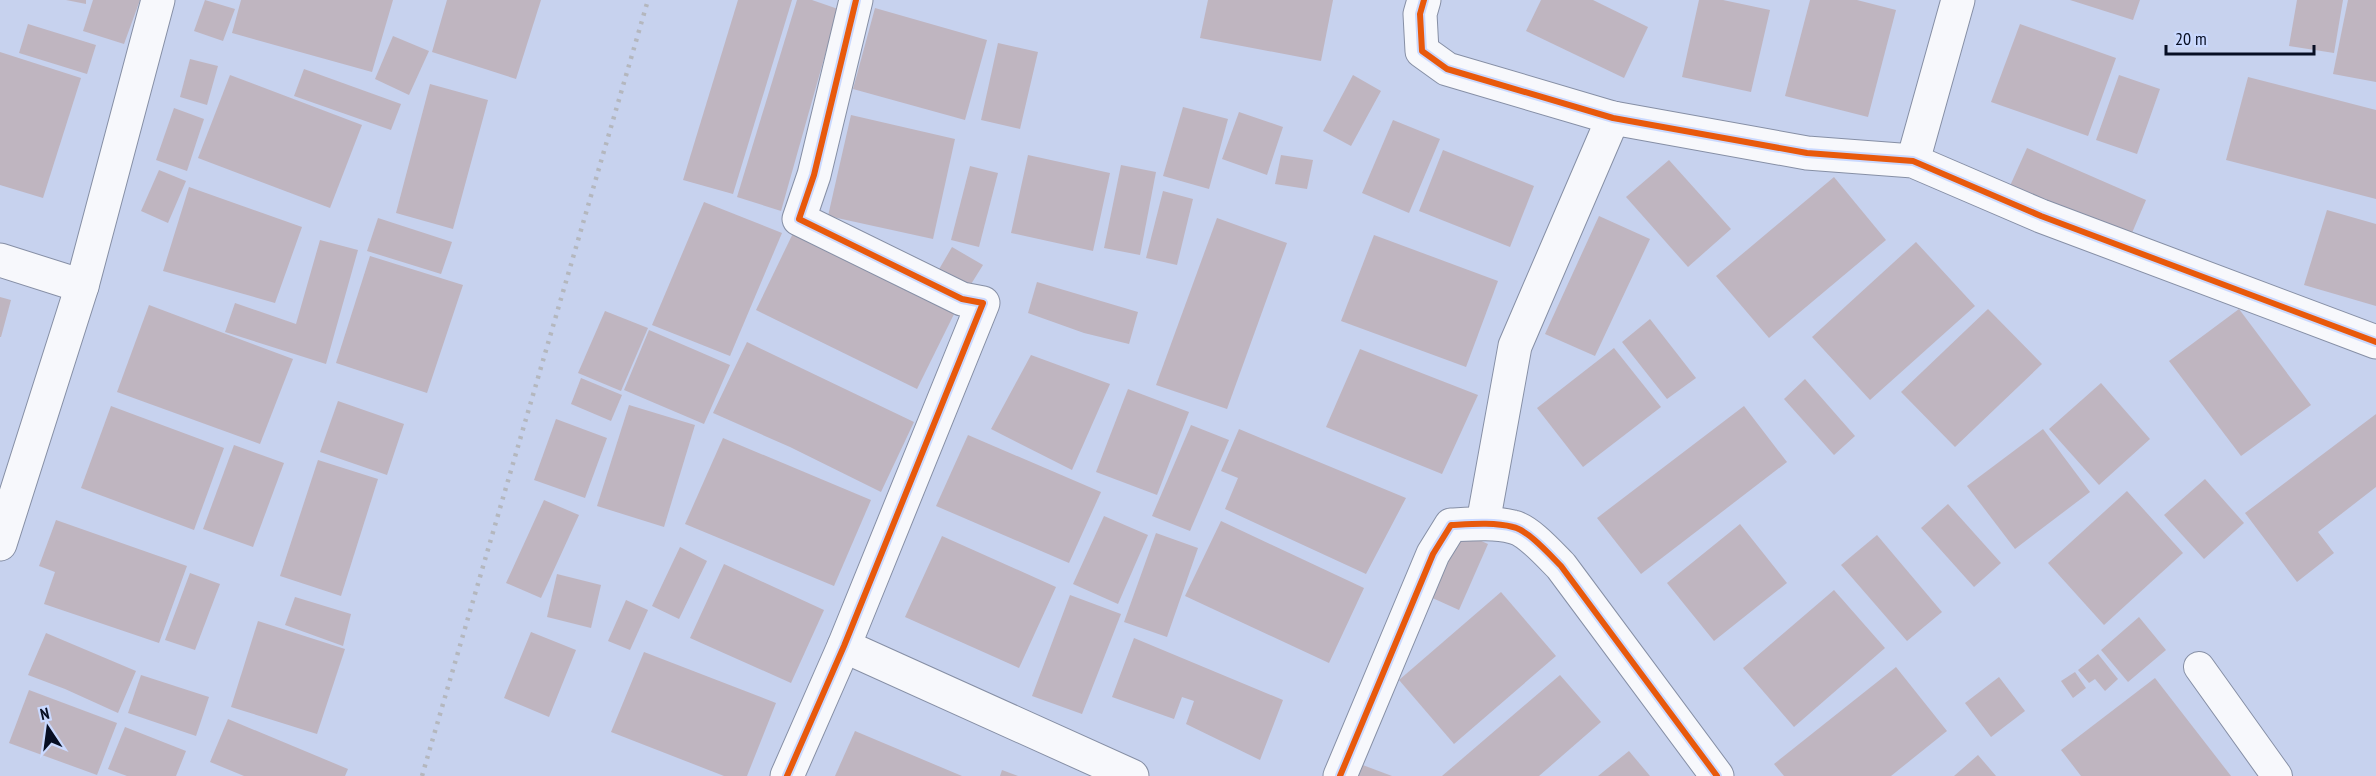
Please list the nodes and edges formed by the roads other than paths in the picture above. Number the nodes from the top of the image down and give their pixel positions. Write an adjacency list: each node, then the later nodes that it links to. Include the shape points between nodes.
1 (158, 0): 8 (street)
2 (856, 0): 12 (street, via 814,176 799,219 962,299 983,303)
3 (1424, 0): 5 (street, via 1420,14 1422,51 1447,69)
4 (1958, 0): 6 (street)
5 (1613, 118): 6 (street, via 1808,153); 10 (street, via 1515,346)
6 (1913, 161): 9 (street, via 2041,216)
7 (0, 260): 8 (street)
8 (82, 286): 11 (street)
9 (2376, 342)
10 (1483, 524): 16 (street, via 1451,525 1433,554); 17 (street, via 1516,527 1553,558)
11 (0, 544)
12 (844, 646): 14 (street); 15 (street)
13 (2199, 667): 18 (lane)
14 (787, 776)
15 (1132, 776)
16 (1340, 776)
17 (1717, 776)
18 (2277, 776)

